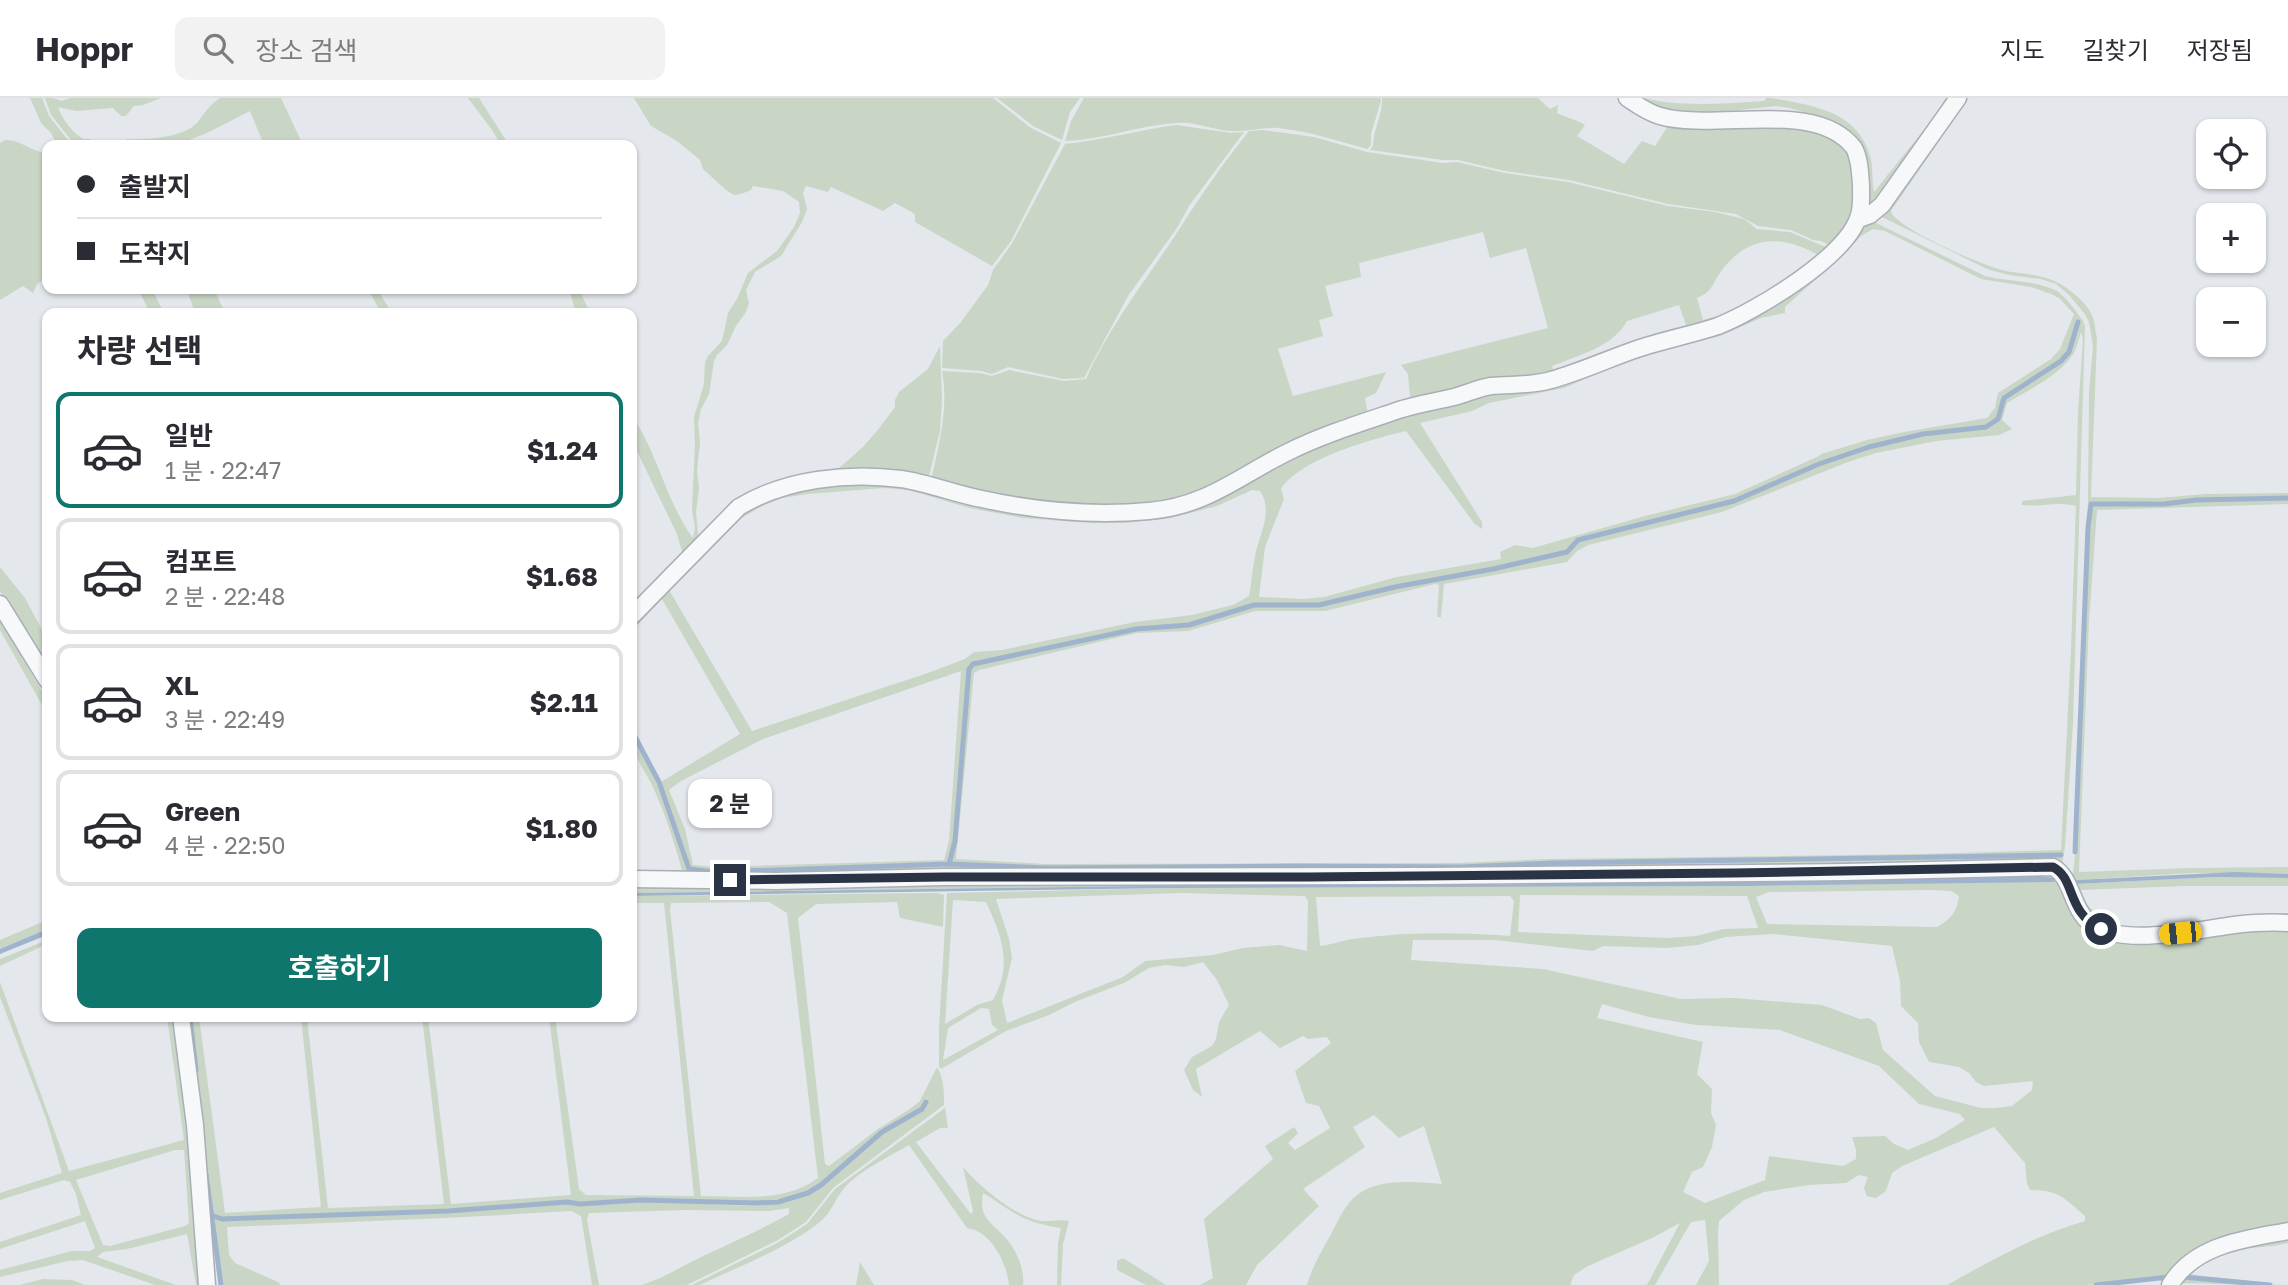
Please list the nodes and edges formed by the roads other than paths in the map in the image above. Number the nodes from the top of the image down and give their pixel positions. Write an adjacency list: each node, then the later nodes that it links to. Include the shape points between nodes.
1 (1627, 98): 3 (street, via 1660,116 1678,119 1775,111 1819,120 1845,137 1855,150 1861,183)
2 (1958, 98): 3 (street, via 1882,205)
3 (1858, 219): 5 (street, via 1835,250 1785,290 1717,326 1644,346 1555,380 1486,387 1405,408 1303,445 1212,495 1174,507 1062,511 983,500 881,477 811,481 775,490 739,507)
4 (0, 604): 6 (street)
5 (637, 611)
6 (42, 672)
7 (637, 879): 8 (street, via 1432,876 2053,867 2061,872 2081,915 2101,929 2147,937)
8 (2288, 923)
9 (182, 1022): 11 (street)
10 (2288, 1231): 12 (street, via 2214,1249 2181,1270)
11 (207, 1285)
12 (2170, 1285)

